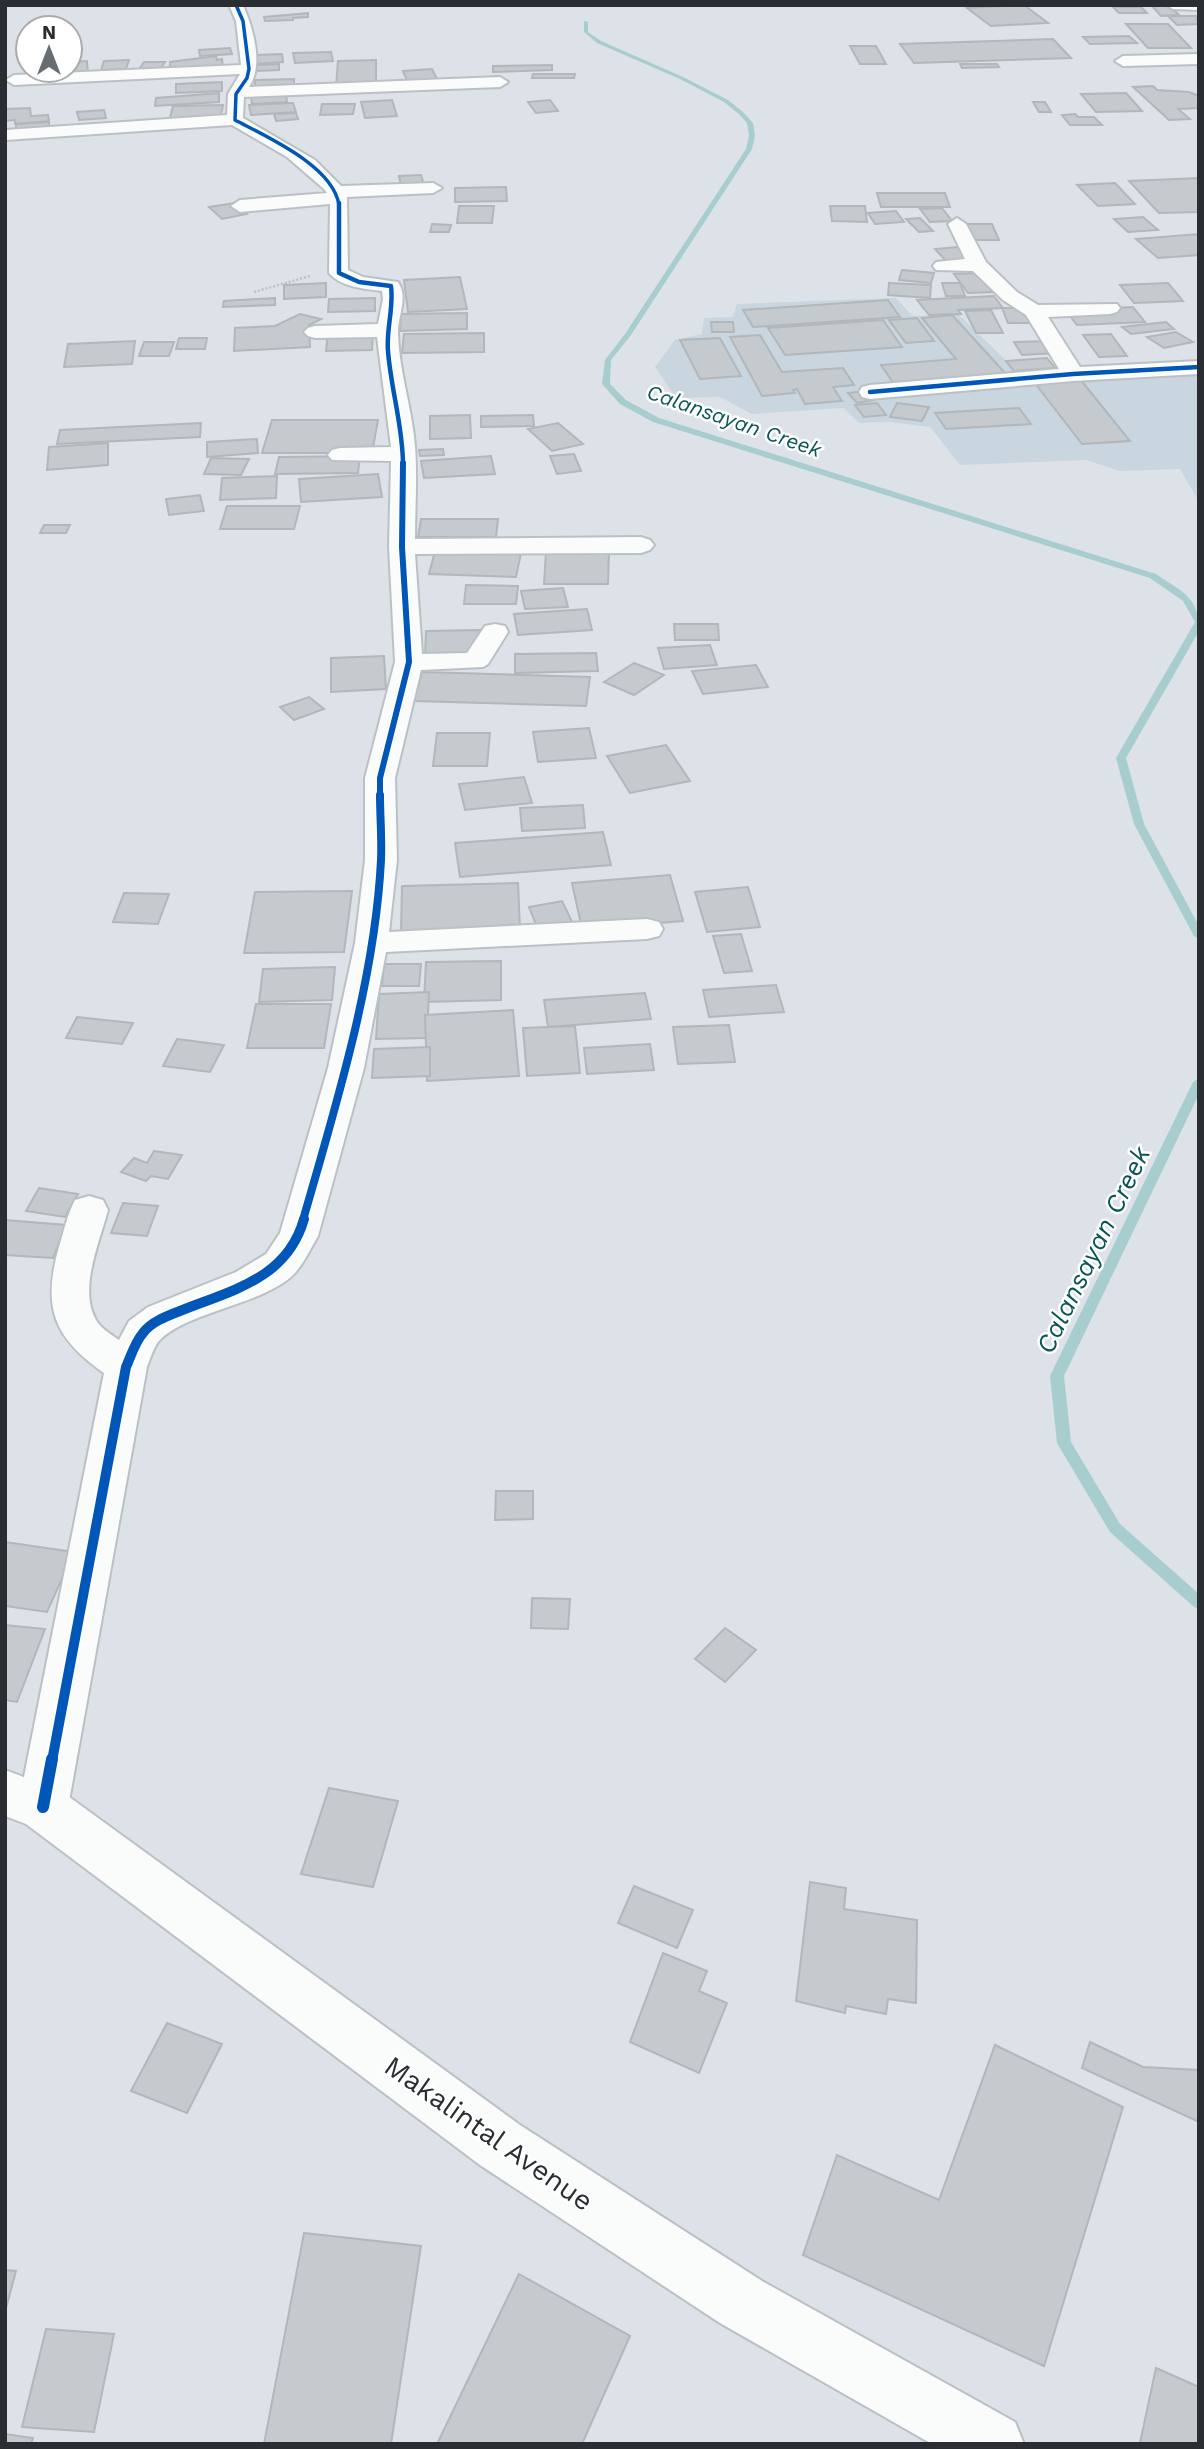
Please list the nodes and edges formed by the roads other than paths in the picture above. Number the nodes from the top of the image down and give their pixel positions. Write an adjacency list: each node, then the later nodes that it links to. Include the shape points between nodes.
1 (236, 5): 12 (street, via 243,21)
2 (1173, 5): 3 (street)
3 (1192, 6): 4 (street); 5 (street)
4 (1199, 6)
5 (1199, 11)
6 (1199, 59): 8 (street)
7 (1123, 61): 8 (street)
8 (1146, 61): 9 (street)
9 (1160, 74)
10 (500, 82): 12 (street)
11 (84, 84): 12 (street)
12 (241, 93): 13 (street); 15 (street, via 278,142 331,184)
13 (5, 135)
14 (433, 188): 15 (street)
15 (336, 195): 16 (street); 24 (street, via 338,269 345,278 391,286)
16 (240, 206)
17 (957, 224): 18 (street)
18 (978, 265): 19 (street); 21 (street)
19 (943, 266)
20 (1073, 293): 21 (street)
21 (1010, 296): 23 (street)
22 (1110, 308): 23 (street)
23 (1034, 311): 27 (street)
24 (387, 330): 25 (street); 29 (street)
25 (315, 332)
26 (1199, 367): 27 (street)
27 (1073, 374): 28 (street)
28 (870, 392)
29 (402, 454): 30 (street); 32 (street)
30 (340, 455)
31 (641, 545): 32 (street)
32 (402, 547): 34 (street)
33 (495, 632): 34 (street, via 478,658)
34 (409, 662): 36 (street, via 380,778 381,860)
35 (647, 929): 36 (street)
36 (371, 943): 38 (street, via 346,1068 299,1236 280,1264 250,1283 162,1318 143,1332)
37 (89, 1210): 38 (street, via 71,1289 72,1312 80,1329)
38 (126, 1367): 39 (street)
39 (24, 1800): 40 (street, Makalintal Avenue, via 500,2145 741,2302)
40 (993, 2444)

